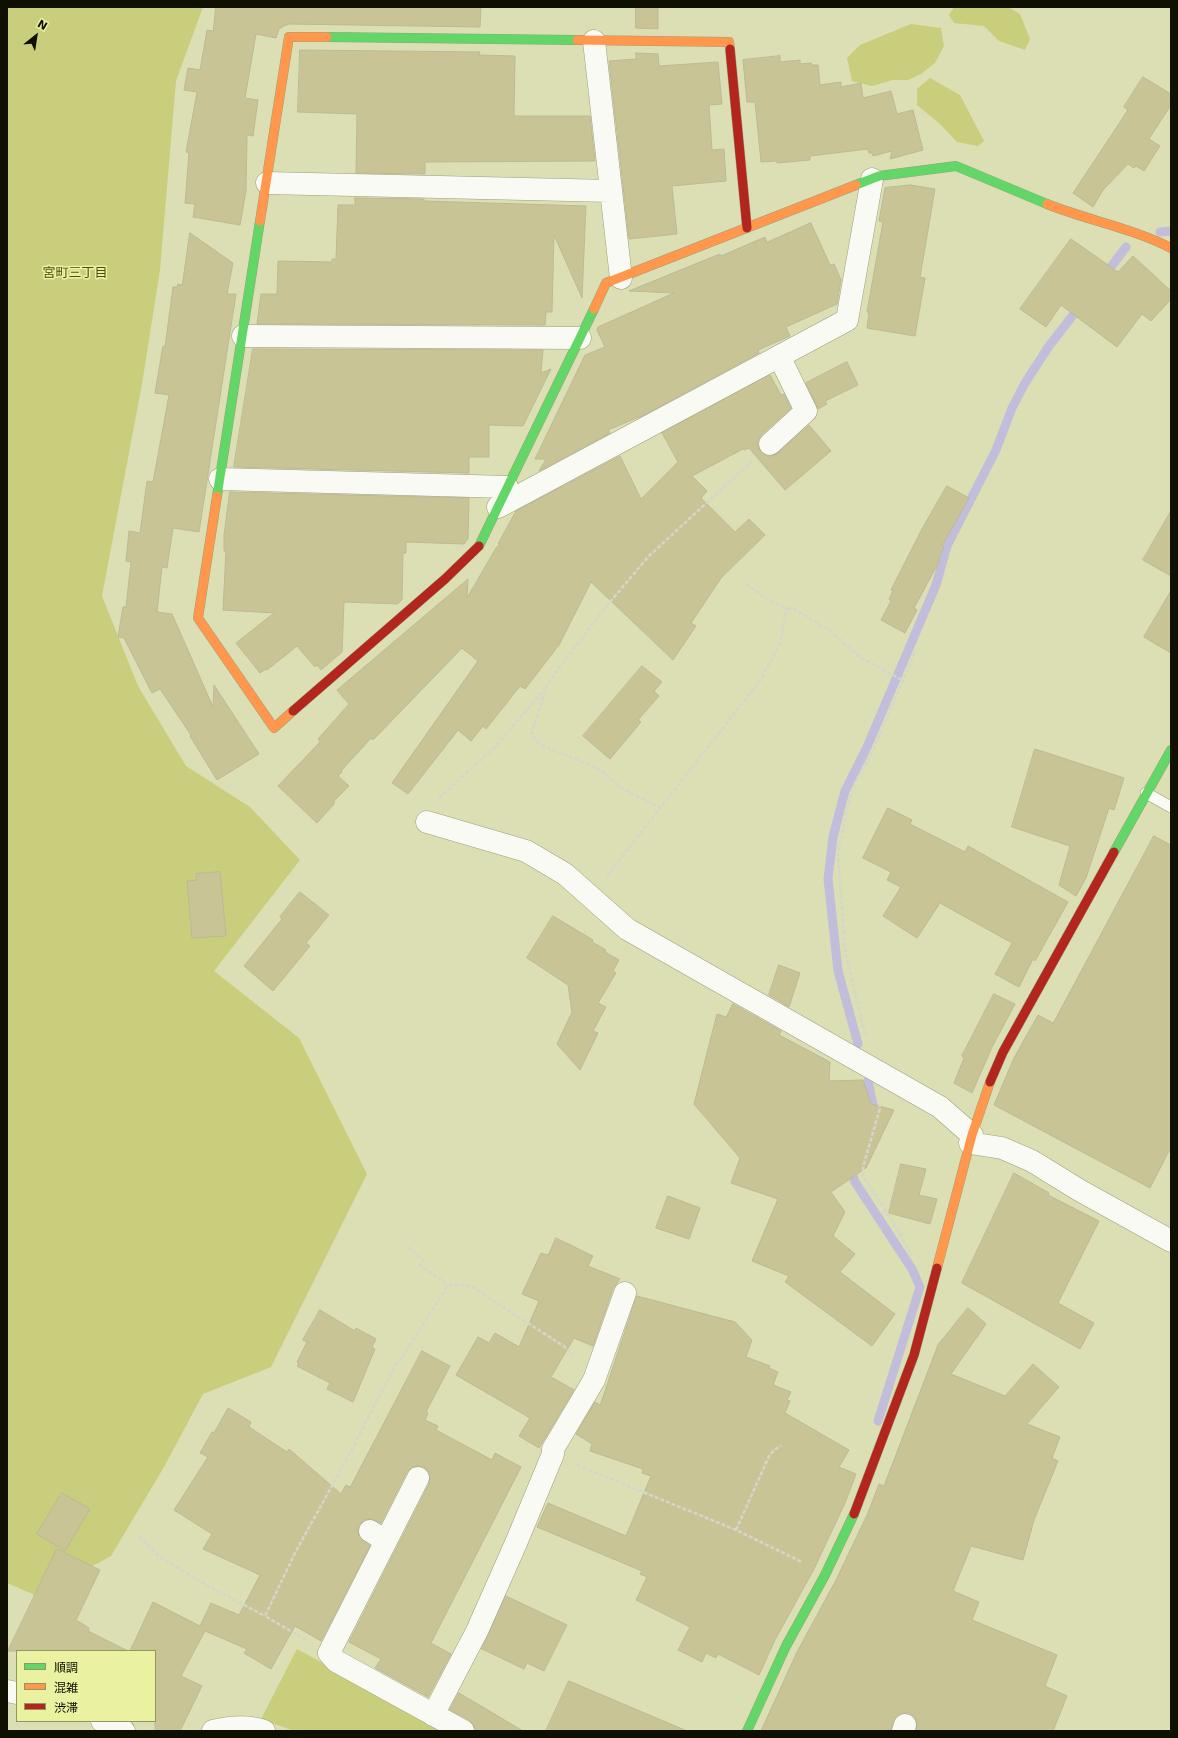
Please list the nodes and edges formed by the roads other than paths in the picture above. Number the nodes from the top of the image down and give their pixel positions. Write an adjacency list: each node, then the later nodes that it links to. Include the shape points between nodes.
1 (594, 41): 3 (street, via 289,37); 4 (street); 5 (street, via 729,42)
2 (872, 179): 5 (street); 6 (street, via 956,166 1072,214 1154,240); 10 (street, via 847,320)
3 (267, 183): 4 (street); 8 (street)
4 (611, 191): 7 (street)
5 (747, 228): 7 (street)
6 (1171, 248)
7 (621, 278): 9 (street, via 606,284)
8 (242, 336): 9 (street); 12 (street)
9 (580, 338): 13 (street)
10 (779, 356): 11 (street, via 806,411); 13 (street)
11 (770, 444)
12 (220, 479): 13 (street); 13 (street, via 198,618 274,728 445,579 479,546)
13 (503, 497)
14 (1171, 750): 15 (street)
15 (1146, 793): 16 (lane); 18 (street, via 1003,1052 985,1094)
16 (1171, 807)
17 (427, 822): 18 (street, via 526,851 565,874 628,929 940,1107)
18 (971, 1139): 19 (street, via 1002,1148 1032,1161); 28 (street, via 914,1355 857,1508 827,1571 786,1646)
19 (1171, 1241)
20 (625, 1293): 22 (street, via 594,1380 553,1449 516,1543 477,1630)
21 (418, 1478): 22 (street, via 378,1536 329,1653 336,1661)
22 (433, 1715): 27 (street)
23 (104, 1722): 24 (street)
24 (124, 1731)
25 (213, 1731): 26 (street, via 227,1728 256,1728)
26 (264, 1731)
27 (464, 1731)
28 (747, 1731)

